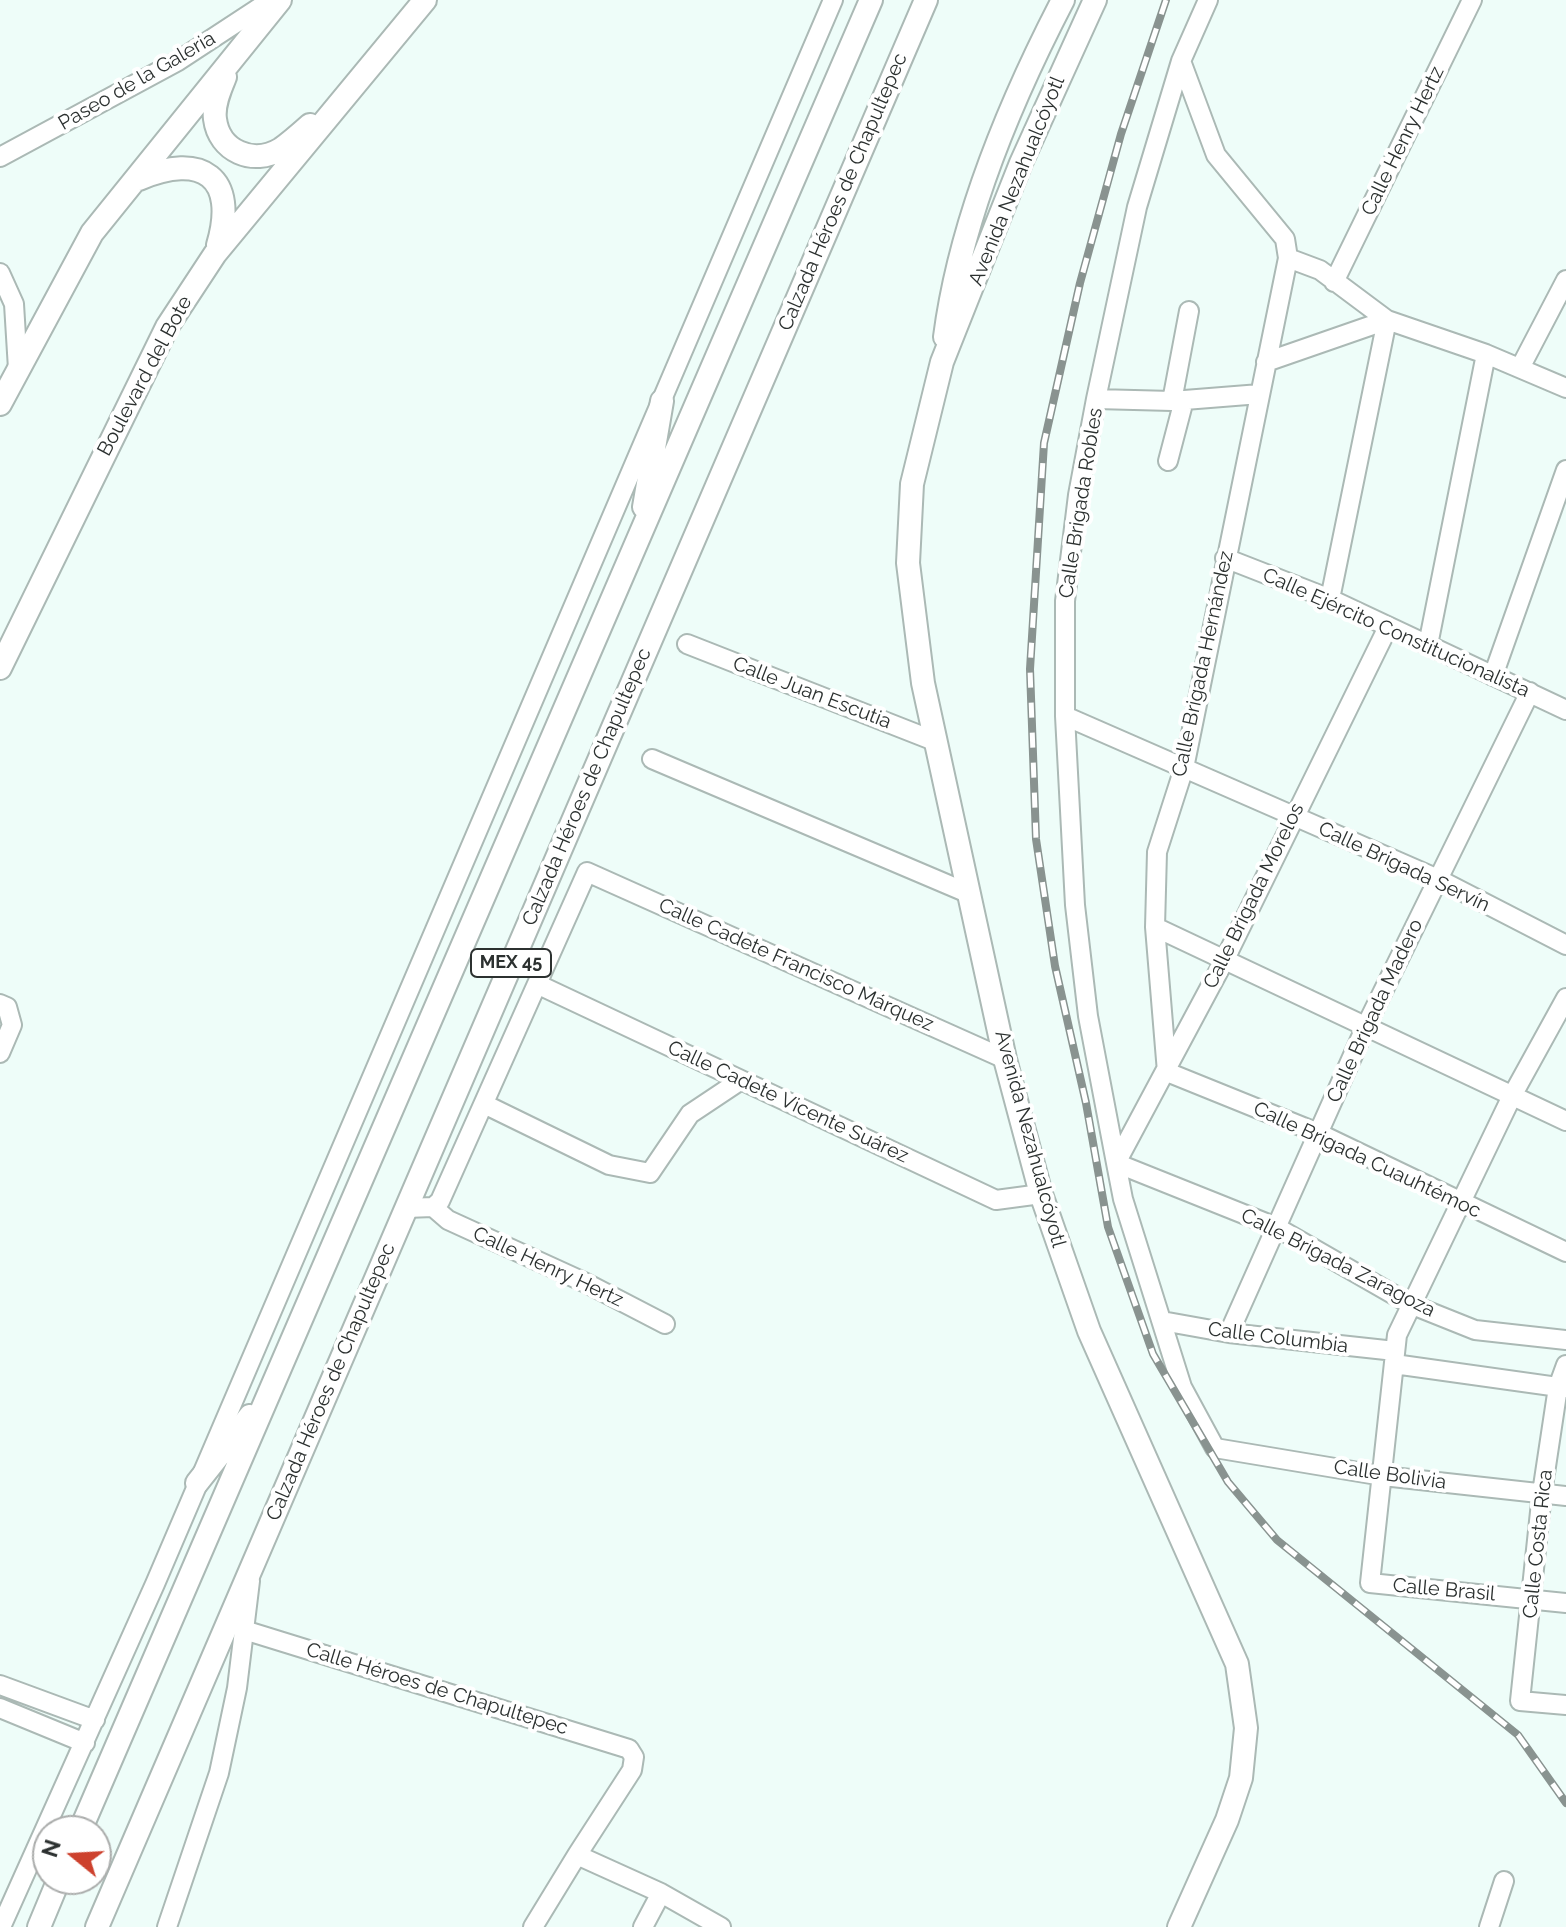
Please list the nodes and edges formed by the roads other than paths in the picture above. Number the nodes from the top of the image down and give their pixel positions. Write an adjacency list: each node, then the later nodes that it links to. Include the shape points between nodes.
1 (271, 0): 14 (street, Paseo de la Galeria, via 178,61)
2 (280, 0): 12 (main road)
3 (425, 0): 13 (main road, Boulevard del Bote)
4 (833, 0): 32 (street)
5 (871, 0): 36 (main road, MEX 45)
6 (926, 0): 72 (main road, Calzada Héroes de Chapultepec / MEX 45)
7 (1063, 0): 24 (main road, Avenida Nezahualcóyotl, via 1017,95 981,196 950,297)
8 (1095, 0): 24 (main road, Avenida Nezahualcóyotl, via 1021,163)
9 (1208, 0): 11 (street, Calle Brigada Robles)
10 (1472, 0): 19 (street, Calle Henry Hertz)
11 (1181, 61): 17 (street, via 1216,155 1285,239); 30 (street, Calle Brigada Robles, via 1137,207)
12 (229, 64): 13 (main road, via 214,117 221,140 242,155 279,150); 15 (main road)
13 (349, 94): 16 (main road, Boulevard del Bote)
14 (0, 157)
15 (136, 180): 16 (main road, via 167,167 186,167 210,177 223,196 226,213); 27 (main road, via 92,233)
16 (215, 254): 42 (main road, Boulevard del Bote, via 167,327 128,401)
17 (1288, 258): 19 (street, via 1320,270); 25 (street, Calle Brigada Hernández)
18 (0, 273): 27 (street, via 14,304)
19 (1334, 282): 22 (street)
20 (1564, 287): 26 (street)
21 (1189, 311): 31 (street)
22 (1387, 320): 23 (street); 25 (street); 38 (street)
23 (1486, 354): 26 (street); 41 (street)
24 (942, 362): 47 (main road, Avenida Nezahualcóyotl, via 918,453 908,519 914,632)
25 (1266, 362): 29 (street, Calle Brigada Hernández)
26 (1520, 368): 28 (street)
27 (18, 369): 33 (main road)
28 (1566, 388)
29 (1260, 394): 31 (street); 37 (street, Calle Brigada Hernández)
30 (1096, 399): 31 (street); 46 (street, Calle Brigada Robles, via 1065,601)
31 (1178, 400): 34 (street)
32 (662, 401): 36 (main road); 86 (street)
33 (0, 404)
34 (1168, 461)
35 (1566, 470): 43 (street)
36 (638, 542): 83 (main road, MEX 45)
37 (1225, 558): 38 (street, Calle Ejército Constitucionalista); 49 (street, Calle Brigada Hernández)
38 (1330, 599): 39 (street, Calle Ejército Constitucionalista)
39 (1388, 627): 41 (street, Calle Ejército Constitucionalista); 50 (street, Calle Brigada Morelos)
40 (687, 644): 47 (street, Calle Juan Escutia)
41 (1428, 645): 43 (street, Calle Ejército Constitucionalista)
42 (0, 668)
43 (1493, 676): 44 (street, Calle Ejército Constitucionalista)
44 (1530, 692): 45 (street, Calle Ejército Constitucionalista); 51 (street, Calle Brigada Madero)
45 (1566, 710)
46 (1065, 716): 49 (street, Calle Brigada Servín); 68 (street, Calle Brigada Robles, via 1075,905 1088,1016)
47 (937, 742): 52 (main road, Avenida Nezahualcóyotl)
48 (652, 759): 52 (street)
49 (1184, 768): 50 (street, Calle Brigada Servín); 53 (street, Calle Brigada Hernández, via 1157,852)
50 (1293, 817): 51 (street, Calle Brigada Servín); 55 (street, Calle Brigada Morelos)
51 (1438, 879): 54 (street, Calle Brigada Servín); 59 (street, Calle Brigada Madero)
52 (970, 894): 61 (main road, Avenida Nezahualcóyotl)
53 (1155, 927): 55 (street); 62 (street, Calle Brigada Hernández)
54 (1566, 945)
55 (1224, 961): 59 (street); 62 (street, Calle Brigada Morelos)
56 (539, 985): 61 (street, Calle Cadete Francisco Márquez, via 587,872); 63 (street, Calle Cadete Vicente Suárez); 65 (street)
57 (1566, 998): 64 (street)
58 (0, 1004): 60 (street, via 7,1007 12,1025)
59 (1366, 1026): 64 (street); 67 (street, Calle Brigada Madero)
60 (0, 1053)
61 (1005, 1059): 69 (main road, Avenida Nezahualcóyotl)
62 (1167, 1072): 67 (street, Calle Brigada Cuauhtémoc); 68 (street, Calle Brigada Morelos)
63 (741, 1080): 65 (street, via 690,1114 650,1173 609,1165); 69 (street, Calle Cadete Vicente Suárez, via 996,1200)
64 (1512, 1096): 66 (street); 70 (street)
65 (484, 1104): 71 (street)
66 (1566, 1121)
67 (1318, 1133): 70 (street, Calle Brigada Cuauhtémoc); 73 (street, Calle Brigada Madero)
68 (1116, 1163): 73 (street, Calle Brigada Zaragoza); 76 (street, Calle Brigada Robles)
69 (1041, 1194): 110 (main road, Avenida Nezahualcóyotl, via 1089,1331 1237,1664 1244,1698 1245,1758 1236,1796)
70 (1460, 1202): 74 (street, Calle Brigada Cuauhtémoc); 75 (street)
71 (433, 1207): 72 (street); 77 (street, Calle Henry Hertz, via 448,1220)
72 (406, 1208): 89 (main road, Calzada Héroes de Chapultepec / MEX 45)
73 (1276, 1227): 75 (street, Calle Brigada Zaragoza); 78 (street, Calle Brigada Madero)
74 (1566, 1252)
75 (1410, 1304): 79 (street, Calle Brigada Zaragoza, via 1475,1330); 80 (street)
76 (1162, 1321): 78 (street, Calle Columbia); 84 (street, Calle Brigada Robles, via 1182,1387)
77 (665, 1324)
78 (1229, 1333): 80 (street, Calle Columbia)
79 (1566, 1340)
80 (1394, 1358): 82 (street, Calle Columbia); 85 (street)
81 (1566, 1365): 82 (street, Calle Costa Rica)
82 (1562, 1387): 87 (street, Calle Costa Rica)
83 (269, 1393): 86 (main road); 98 (main road, MEX 45)
84 (1215, 1448): 85 (street, Calle Bolivia)
85 (1383, 1476): 87 (street, Calle Bolivia); 90 (street, Calle Brasil, via 1370,1583)
86 (197, 1483): 96 (street)
87 (1542, 1493): 88 (street, Calle Bolivia); 90 (street, Calle Costa Rica)
88 (1566, 1496)
89 (252, 1566): 92 (street); 105 (main road, Calzada Héroes de Chapultepec / MEX 45)
90 (1532, 1598): 91 (street, Calle Brasil); 94 (street, Calle Costa Rica, via 1520,1701)
91 (1566, 1603)
92 (244, 1630): 99 (street, Calle Héroes de Chapultepec, via 629,1749 632,1770); 106 (street, via 219,1773)
93 (0, 1685): 96 (street)
94 (1566, 1705)
95 (0, 1708): 97 (street)
96 (95, 1720): 97 (street)
97 (85, 1743): 103 (street)
98 (87, 1815)
99 (577, 1855): 101 (street); 107 (street)
100 (1504, 1881): 111 (street)
101 (661, 1893): 108 (street); 109 (street)
102 (52, 1895): 104 (main road)
103 (1, 1927)
104 (39, 1927)
105 (97, 1927)
106 (167, 1927)
107 (533, 1927)
108 (643, 1927)
109 (721, 1927)
110 (1179, 1927)
111 (1489, 1927)

